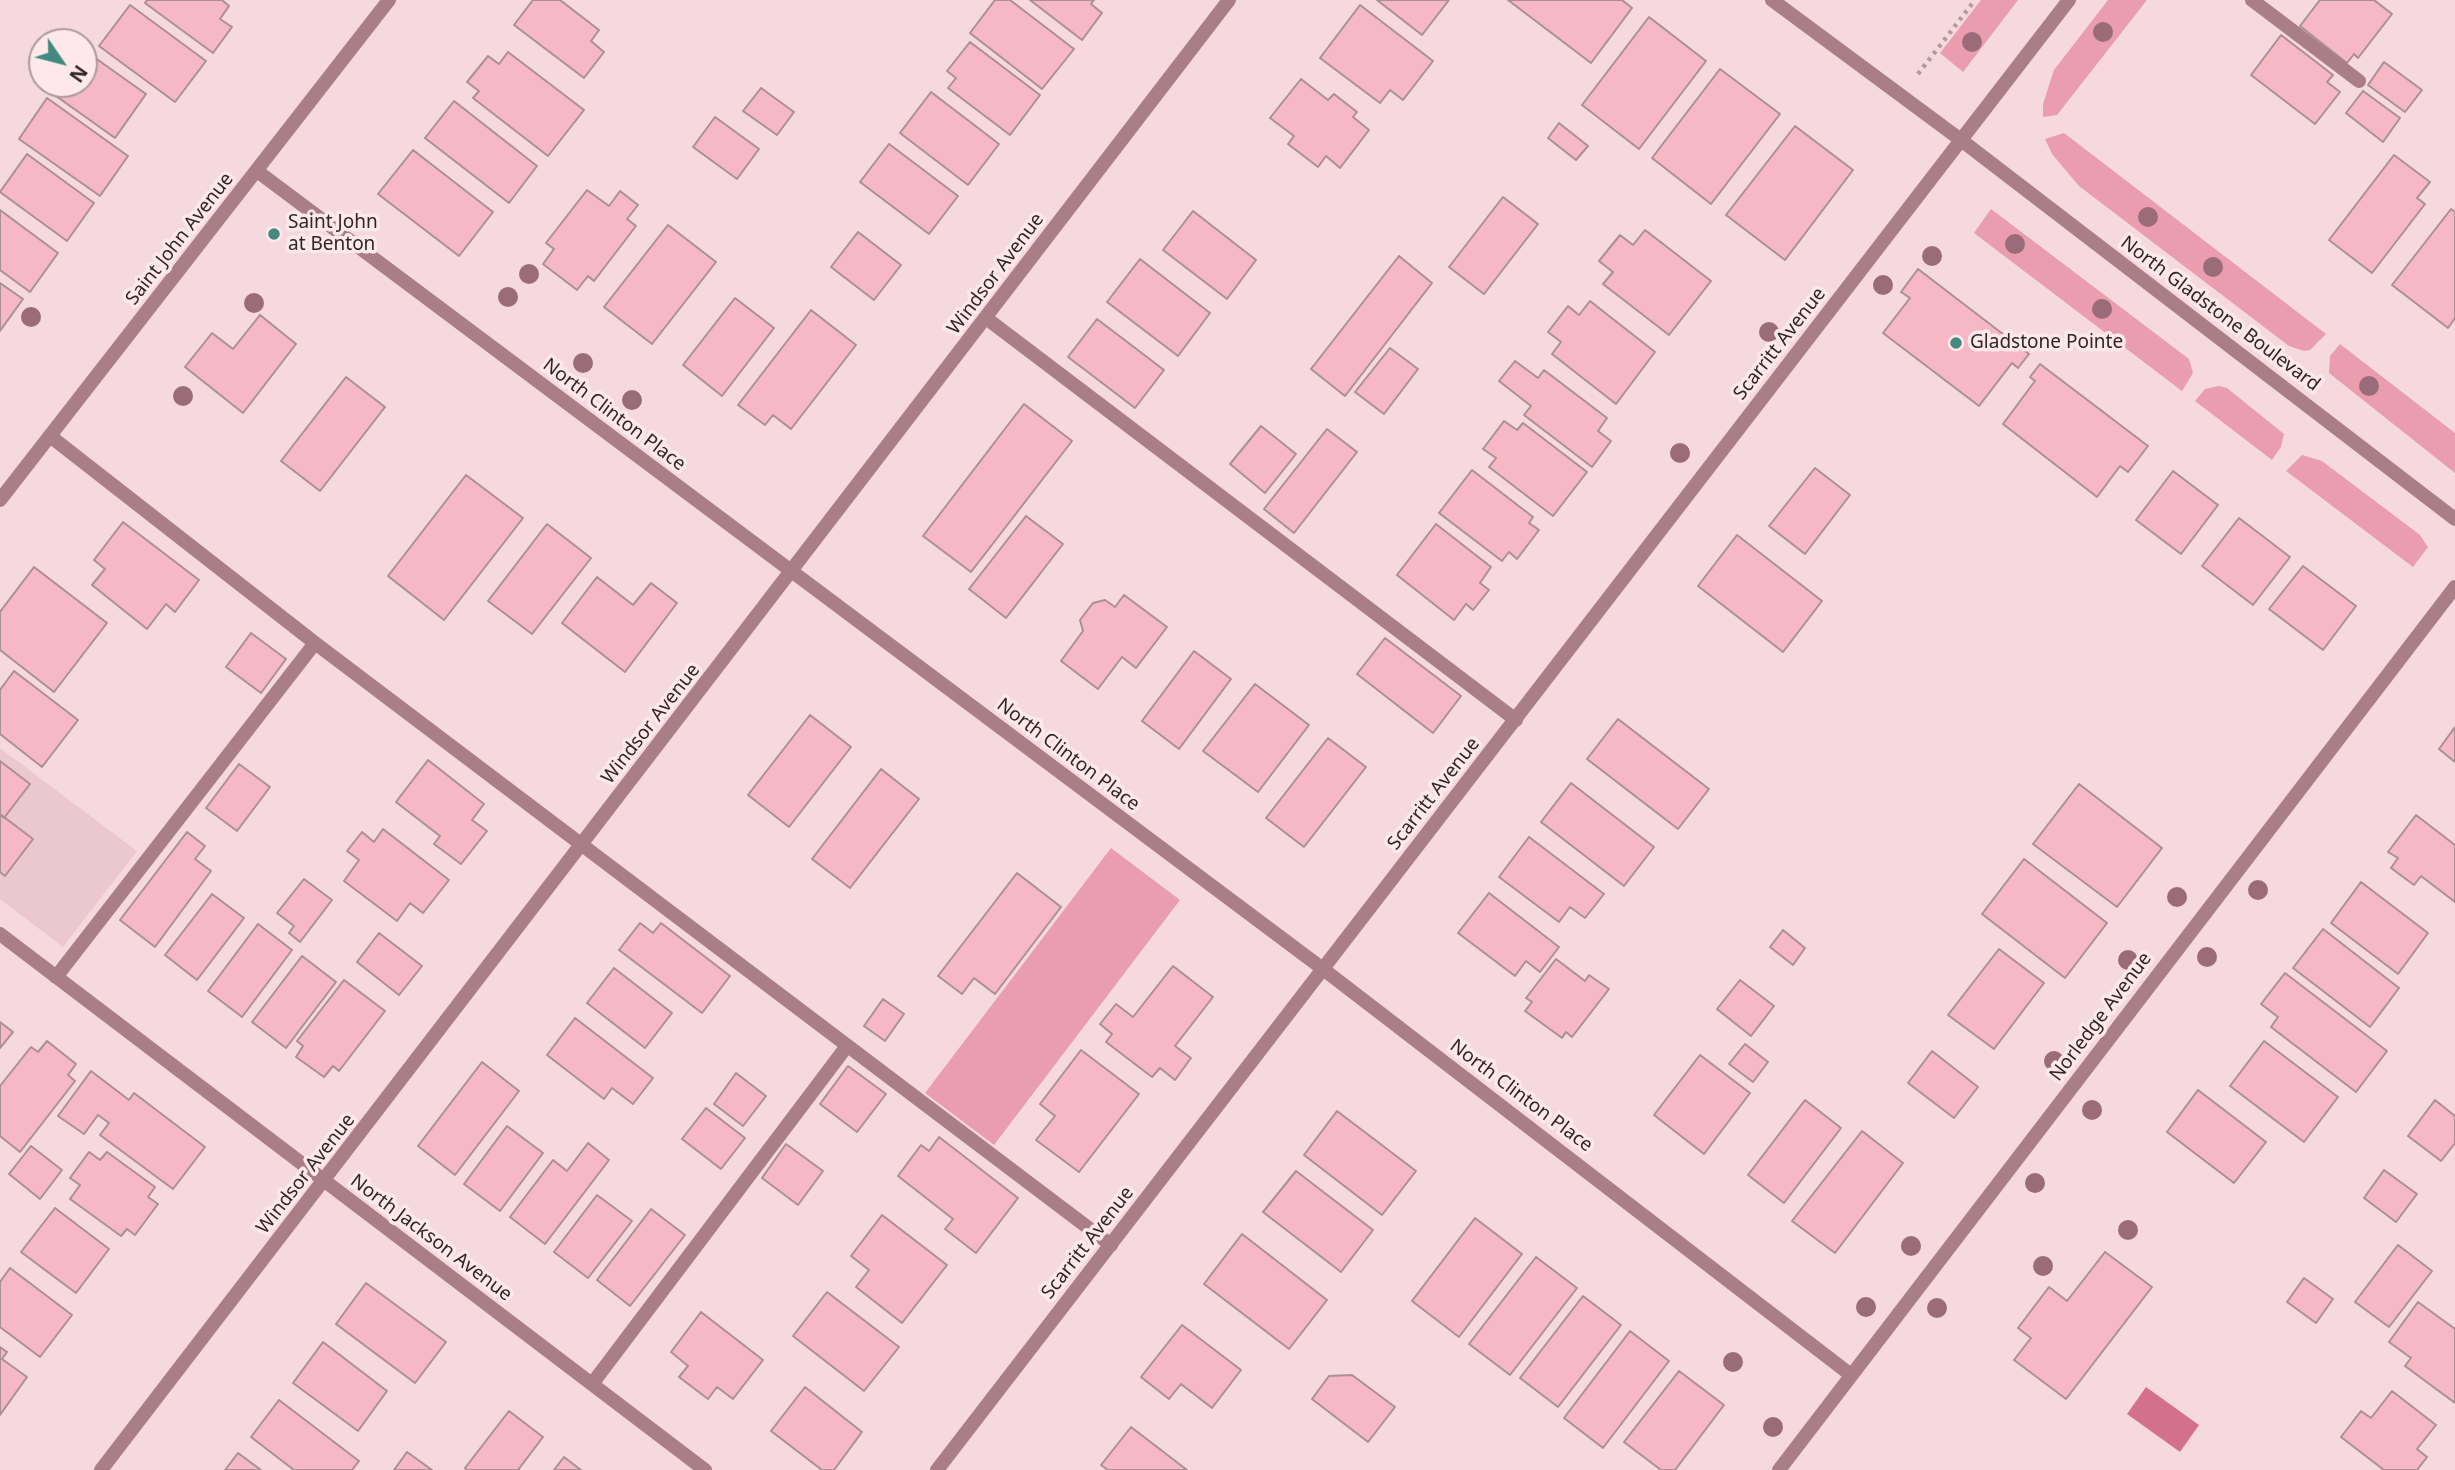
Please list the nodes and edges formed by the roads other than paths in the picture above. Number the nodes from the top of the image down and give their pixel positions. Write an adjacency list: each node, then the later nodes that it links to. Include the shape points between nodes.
1 (388, 0): 8 (street, Saint John Avenue)
2 (1230, 0): 9 (street, Windsor Avenue)
3 (1772, 0): 7 (street, North Gladstone Boulevard)
4 (2069, 0): 7 (street, Scarritt Avenue)
5 (2252, 0): 6 (street)
6 (2359, 81)
7 (1961, 140): 12 (street, North Gladstone Boulevard); 16 (street, Scarritt Avenue)
8 (257, 171): 10 (street, Saint John Avenue); 13 (street, North Clinton Place)
9 (986, 318): 13 (street, Windsor Avenue); 16 (street)
10 (50, 436): 11 (street, Saint John Avenue); 15 (street)
11 (0, 500)
12 (2455, 519)
13 (792, 573): 17 (street, Windsor Avenue); 19 (street, North Clinton Place)
14 (2455, 587): 24 (street, Norledge Avenue)
15 (315, 643): 17 (street); 20 (street)
16 (1516, 719): 19 (street, Scarritt Avenue)
17 (582, 845): 21 (street); 22 (street, Windsor Avenue)
18 (0, 934): 20 (street, North Jackson Avenue)
19 (1323, 970): 23 (street, Scarritt Avenue); 24 (street, North Clinton Place)
20 (56, 977): 22 (street, North Jackson Avenue)
21 (848, 1046): 23 (street); 25 (street)
22 (325, 1182): 25 (street, North Jackson Avenue); 26 (street, Windsor Avenue)
23 (1111, 1245): 28 (street, Scarritt Avenue)
24 (1851, 1375): 29 (street, Norledge Avenue)
25 (592, 1384): 27 (street, North Jackson Avenue)
26 (100, 1470)
27 (705, 1470)
28 (937, 1470)
29 (1779, 1470)

